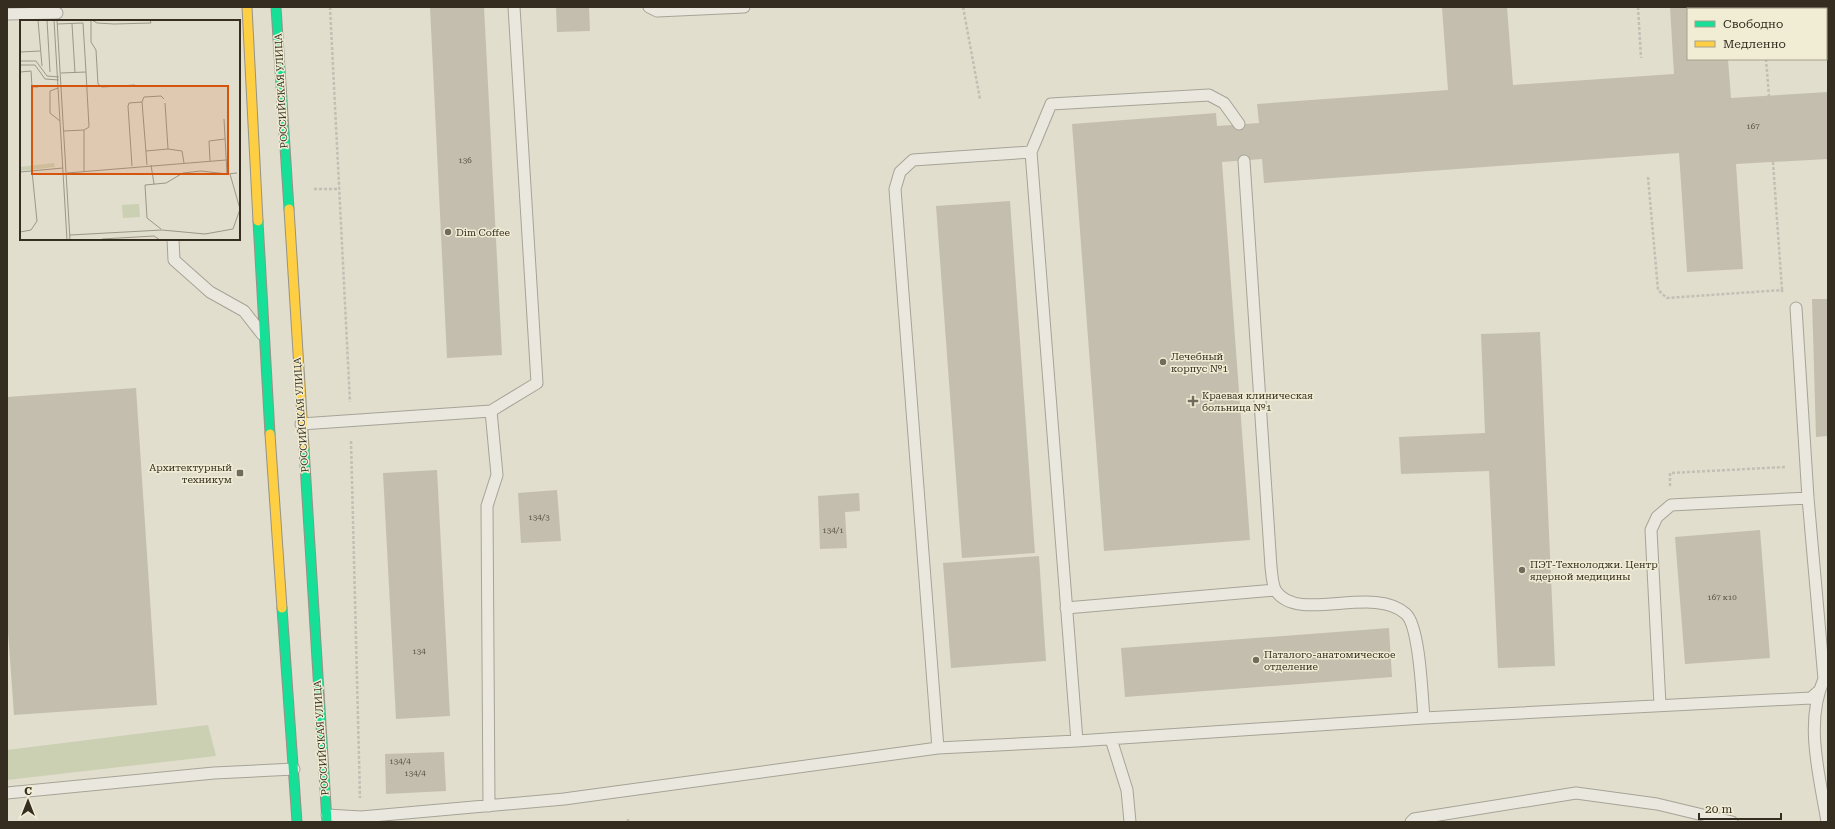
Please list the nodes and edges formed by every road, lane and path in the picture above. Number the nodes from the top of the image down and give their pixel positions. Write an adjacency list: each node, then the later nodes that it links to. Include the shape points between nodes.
1 (247, 7): 10 (main road)
2 (276, 7): 28 (main road, РОССИЙСКАЯ УЛИЦА)
3 (514, 7): 27 (lane, via 537,383)
4 (649, 7): 5 (lane, via 657,11)
5 (744, 7)
6 (963, 7): 14 (path)
7 (1638, 7): 11 (path)
8 (57, 13): 9 (lane)
9 (7, 14)
10 (243, 24): 26 (main road)
11 (1641, 58)
12 (1766, 60): 13 (path)
13 (1768, 96)
14 (980, 99)
15 (1239, 124): 16 (lane, via 1224,103 1209,95 1051,104)
16 (1031, 152): 33 (lane); 39 (lane, via 913,160 900,172 895,189)
17 (1244, 161): 32 (lane, via 1271,567)
18 (1773, 162): 23 (path)
19 (1648, 177): 23 (path, via 1658,290 1667,298)
20 (338, 189): 21 (path)
21 (314, 190)
22 (173, 240): 26 (lane, via 174,260 210,292 244,311)
23 (1782, 290): 24 (path)
24 (1783, 296)
25 (1796, 308): 30 (lane)
26 (266, 339): 40 (main road, via 269,426)
27 (491, 410): 28 (lane); 42 (lane, via 496,475 487,506)
28 (301, 424): 43 (main road, РОССИЙСКАЯ УЛИЦА)
29 (1793, 467): 31 (path, via 1670,473)
30 (1808, 498): 31 (lane); 34 (lane, via 1824,679)
31 (1671, 505): 35 (lane, via 1657,517 1651,530)
32 (1275, 590): 33 (lane); 36 (lane, via 1285,601 1308,605 1371,601 1389,605 1406,614 1418,648)
33 (1066, 608): 38 (lane)
34 (1819, 691): 35 (lane, via 1811,698); 48 (lane, via 1814,738)
35 (1660, 705): 36 (lane)
36 (1424, 718): 37 (lane)
37 (1110, 739): 38 (lane); 45 (lane, via 1127,790)
38 (1077, 741): 39 (lane)
39 (938, 748): 42 (lane, via 564,799)
40 (294, 769): 41 (lane, via 214,773); 44 (main road)
41 (7, 793)
42 (489, 806): 43 (lane)
43 (327, 818)
44 (297, 822)
45 (1130, 822)
46 (1411, 822): 47 (lane, via 1414,819 1576,793 1657,804)
47 (1732, 822)
48 (1827, 822)

